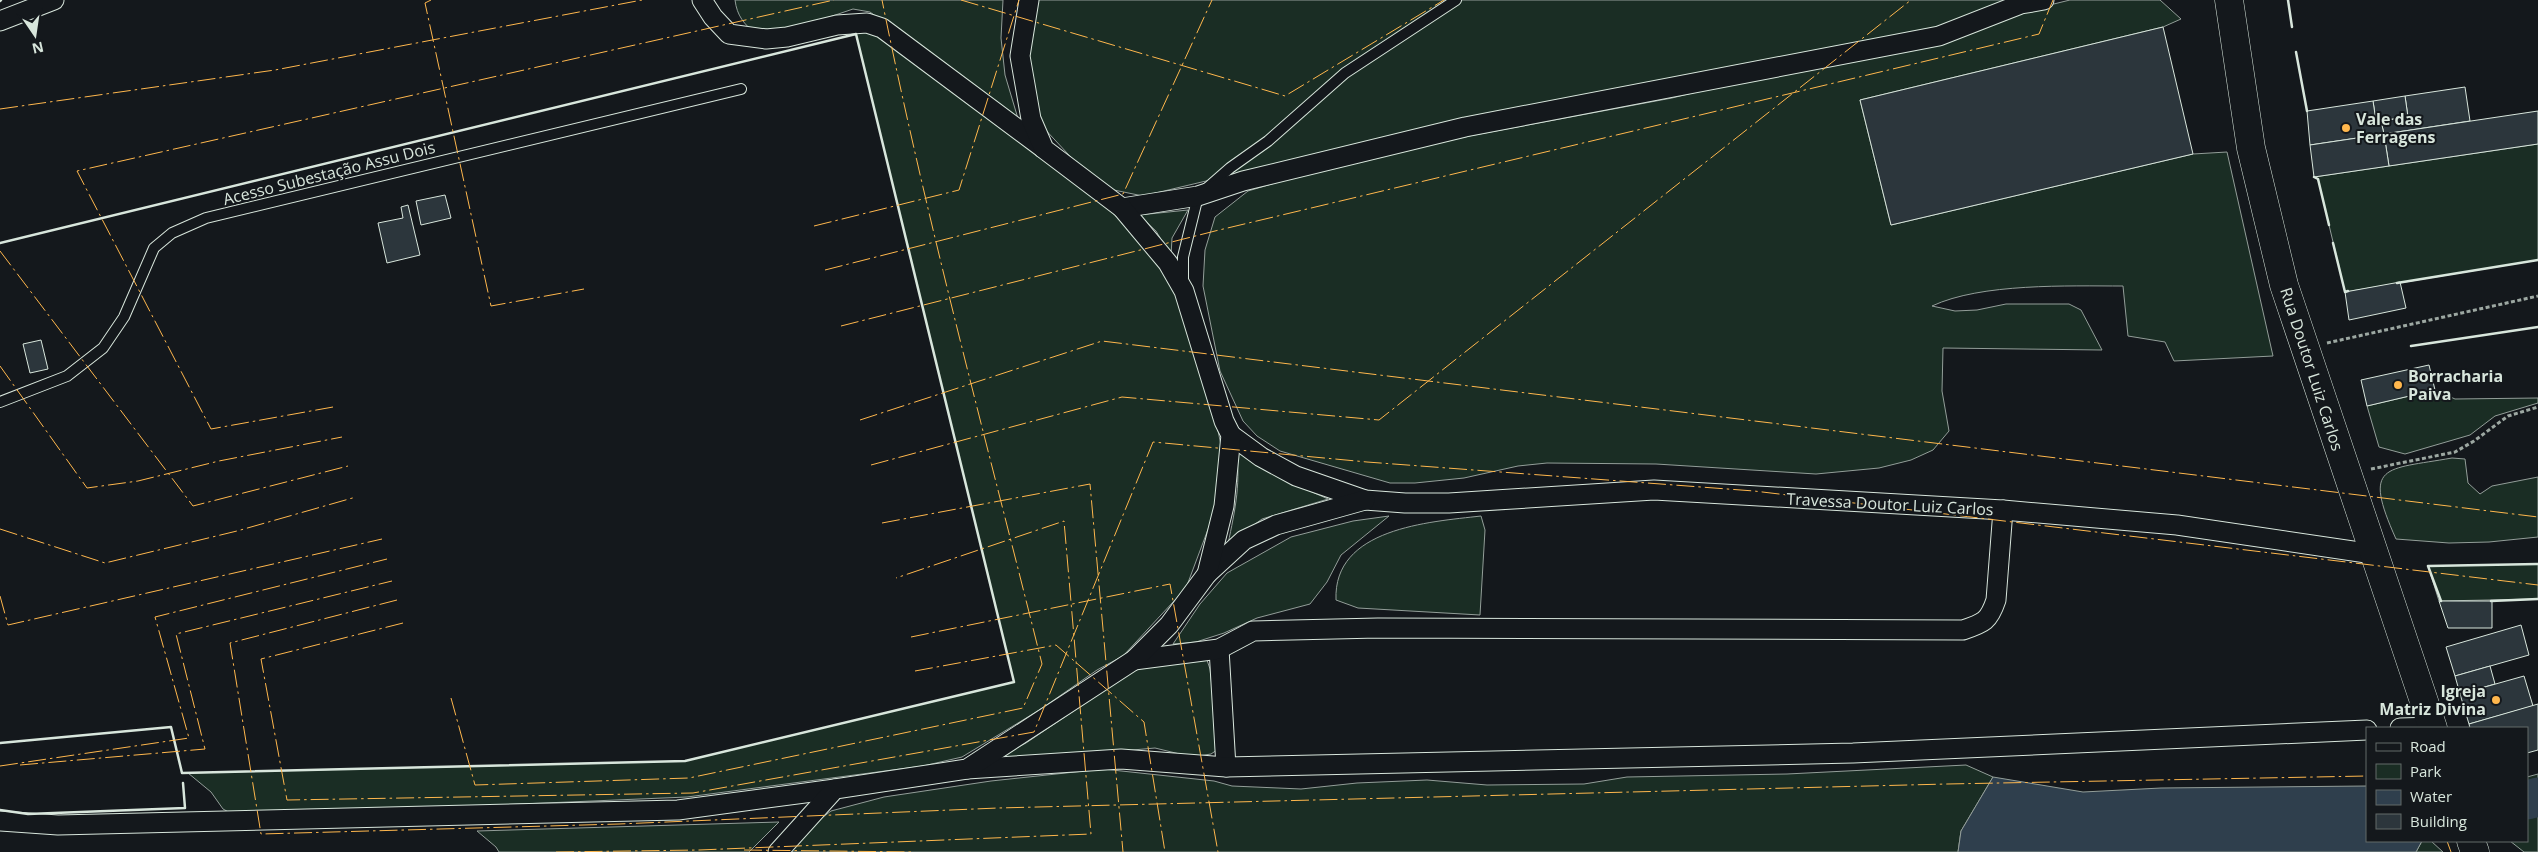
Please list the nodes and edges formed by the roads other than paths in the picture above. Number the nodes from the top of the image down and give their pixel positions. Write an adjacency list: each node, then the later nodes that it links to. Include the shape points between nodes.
1 (54, 0): 7 (street)
2 (702, 0): 9 (street, via 730,34 766,40 837,24 867,23 882,28)
3 (1029, 0): 9 (street, via 1020,56 1031,119)
4 (1456, 0): 10 (lane, via 1345,73 1268,141)
5 (2044, 0): 10 (street, via 2021,4 1939,36 1465,127 1243,181)
6 (2229, 0): 17 (main road, Rua Doutor Luiz Carlos, via 2251,148 2271,241)
7 (0, 21)
8 (741, 89): 13 (lane, Acesso Subestação Assu Dois, via 206,218 172,233 154,248 124,317 103,348 67,376)
9 (1044, 149): 11 (street)
10 (1198, 196): 11 (street); 12 (lane, via 1183,257)
11 (1122, 208): 12 (street, via 1168,263)
12 (1184, 291): 14 (street)
13 (0, 402)
14 (1231, 435): 15 (street, via 1261,457 1296,476); 18 (street, via 1224,506)
15 (1366, 500): 16 (street, Travessa Doutor Luiz Carlos, via 1449,503 1654,490); 18 (street, via 1276,524 1244,540)
16 (2003, 510): 17 (street, Travessa Doutor Luiz Carlos, via 2177,525); 19 (street, via 1996,600 1983,624 1963,630 1378,628 1253,631)
17 (2373, 554): 21 (main road, Rua Doutor Luiz Carlos)
18 (1207, 574): 20 (street, via 1168,625)
19 (1219, 649): 20 (street); 23 (street)
20 (1134, 660): 24 (street)
21 (2433, 727)
22 (2366, 730): 23 (street, via 1853,753)
23 (1226, 767): 24 (street, via 1121,759)
24 (967, 769): 25 (street)
25 (835, 789): 26 (street, via 678,810 58,825); 27 (street)
26 (0, 821)
27 (778, 852)

